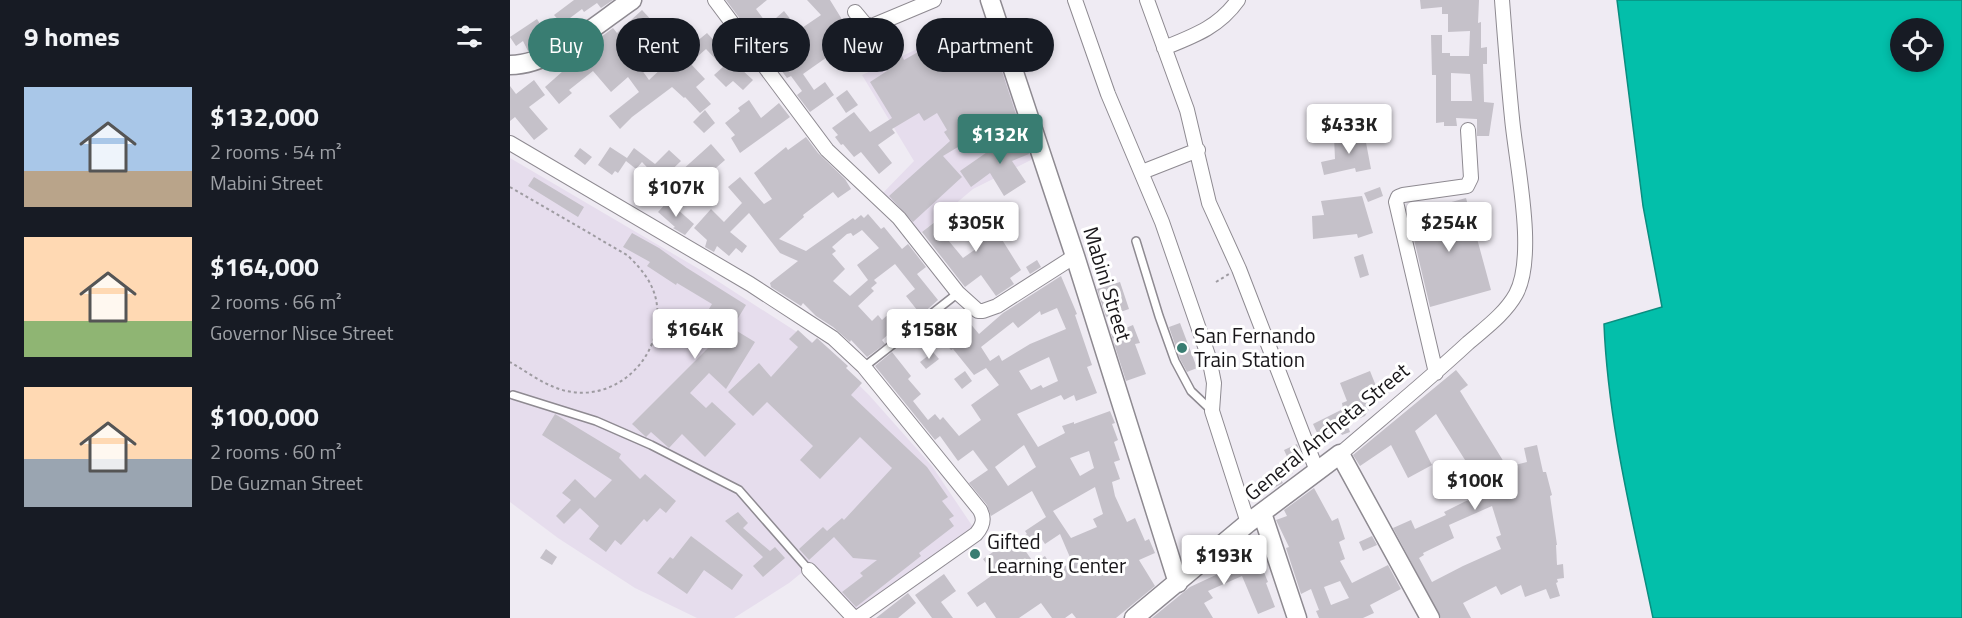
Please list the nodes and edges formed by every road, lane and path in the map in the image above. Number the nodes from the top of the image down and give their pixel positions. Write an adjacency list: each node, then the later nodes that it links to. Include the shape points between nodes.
1 (632, 0): 11 (main road, via 548,55 527,64)
2 (715, 0): 19 (street, via 827,150 899,218)
3 (934, 0): 9 (street, via 872,26)
4 (990, 0): 18 (main road, Mabini Street)
5 (1147, 0): 10 (street)
6 (1238, 0): 10 (street, via 1222,20 1202,33)
7 (1502, 0): 22 (street, General Ancheta Street, via 1525,228 1522,274 1516,293 1504,309)
8 (1080, 2): 15 (street, via 1108,94)
9 (855, 12)
10 (1164, 48): 14 (street)
11 (510, 65)
12 (1468, 130): 22 (street, via 1471,178 1467,186 1402,195 1396,202)
13 (510, 143): 21 (street, via 799,314)
14 (1198, 150): 15 (street); 26 (street, via 1209,203 1239,268)
15 (1143, 172): 24 (street, via 1209,358 1214,383)
16 (510, 187): 20 (path, via 627,255 652,286 658,315 653,345 643,362 629,377 611,387 572,392 553,387)
17 (1136, 241): 24 (lane, via 1175,361 1191,391)
18 (1075, 256): 19 (street, via 990,310 978,311); 29 (main road, Mabini Street)
19 (958, 293): 21 (lane)
20 (510, 362)
21 (864, 367): 30 (street, via 973,501 983,522 966,542)
22 (1436, 373): 25 (street, General Ancheta Street)
23 (513, 395): 28 (lane, via 596,421 739,490)
24 (1212, 411): 27 (street)
25 (1340, 454): 26 (main road, General Ancheta Street); 33 (main road)
26 (1317, 471): 27 (main road, General Ancheta Street)
27 (1255, 518): 29 (main road, General Ancheta Street); 32 (main road)
28 (810, 570): 30 (street)
29 (1178, 583): 31 (main road, General Ancheta Street)
30 (856, 618)
31 (1134, 618)
32 (1297, 618)
33 (1430, 618)

